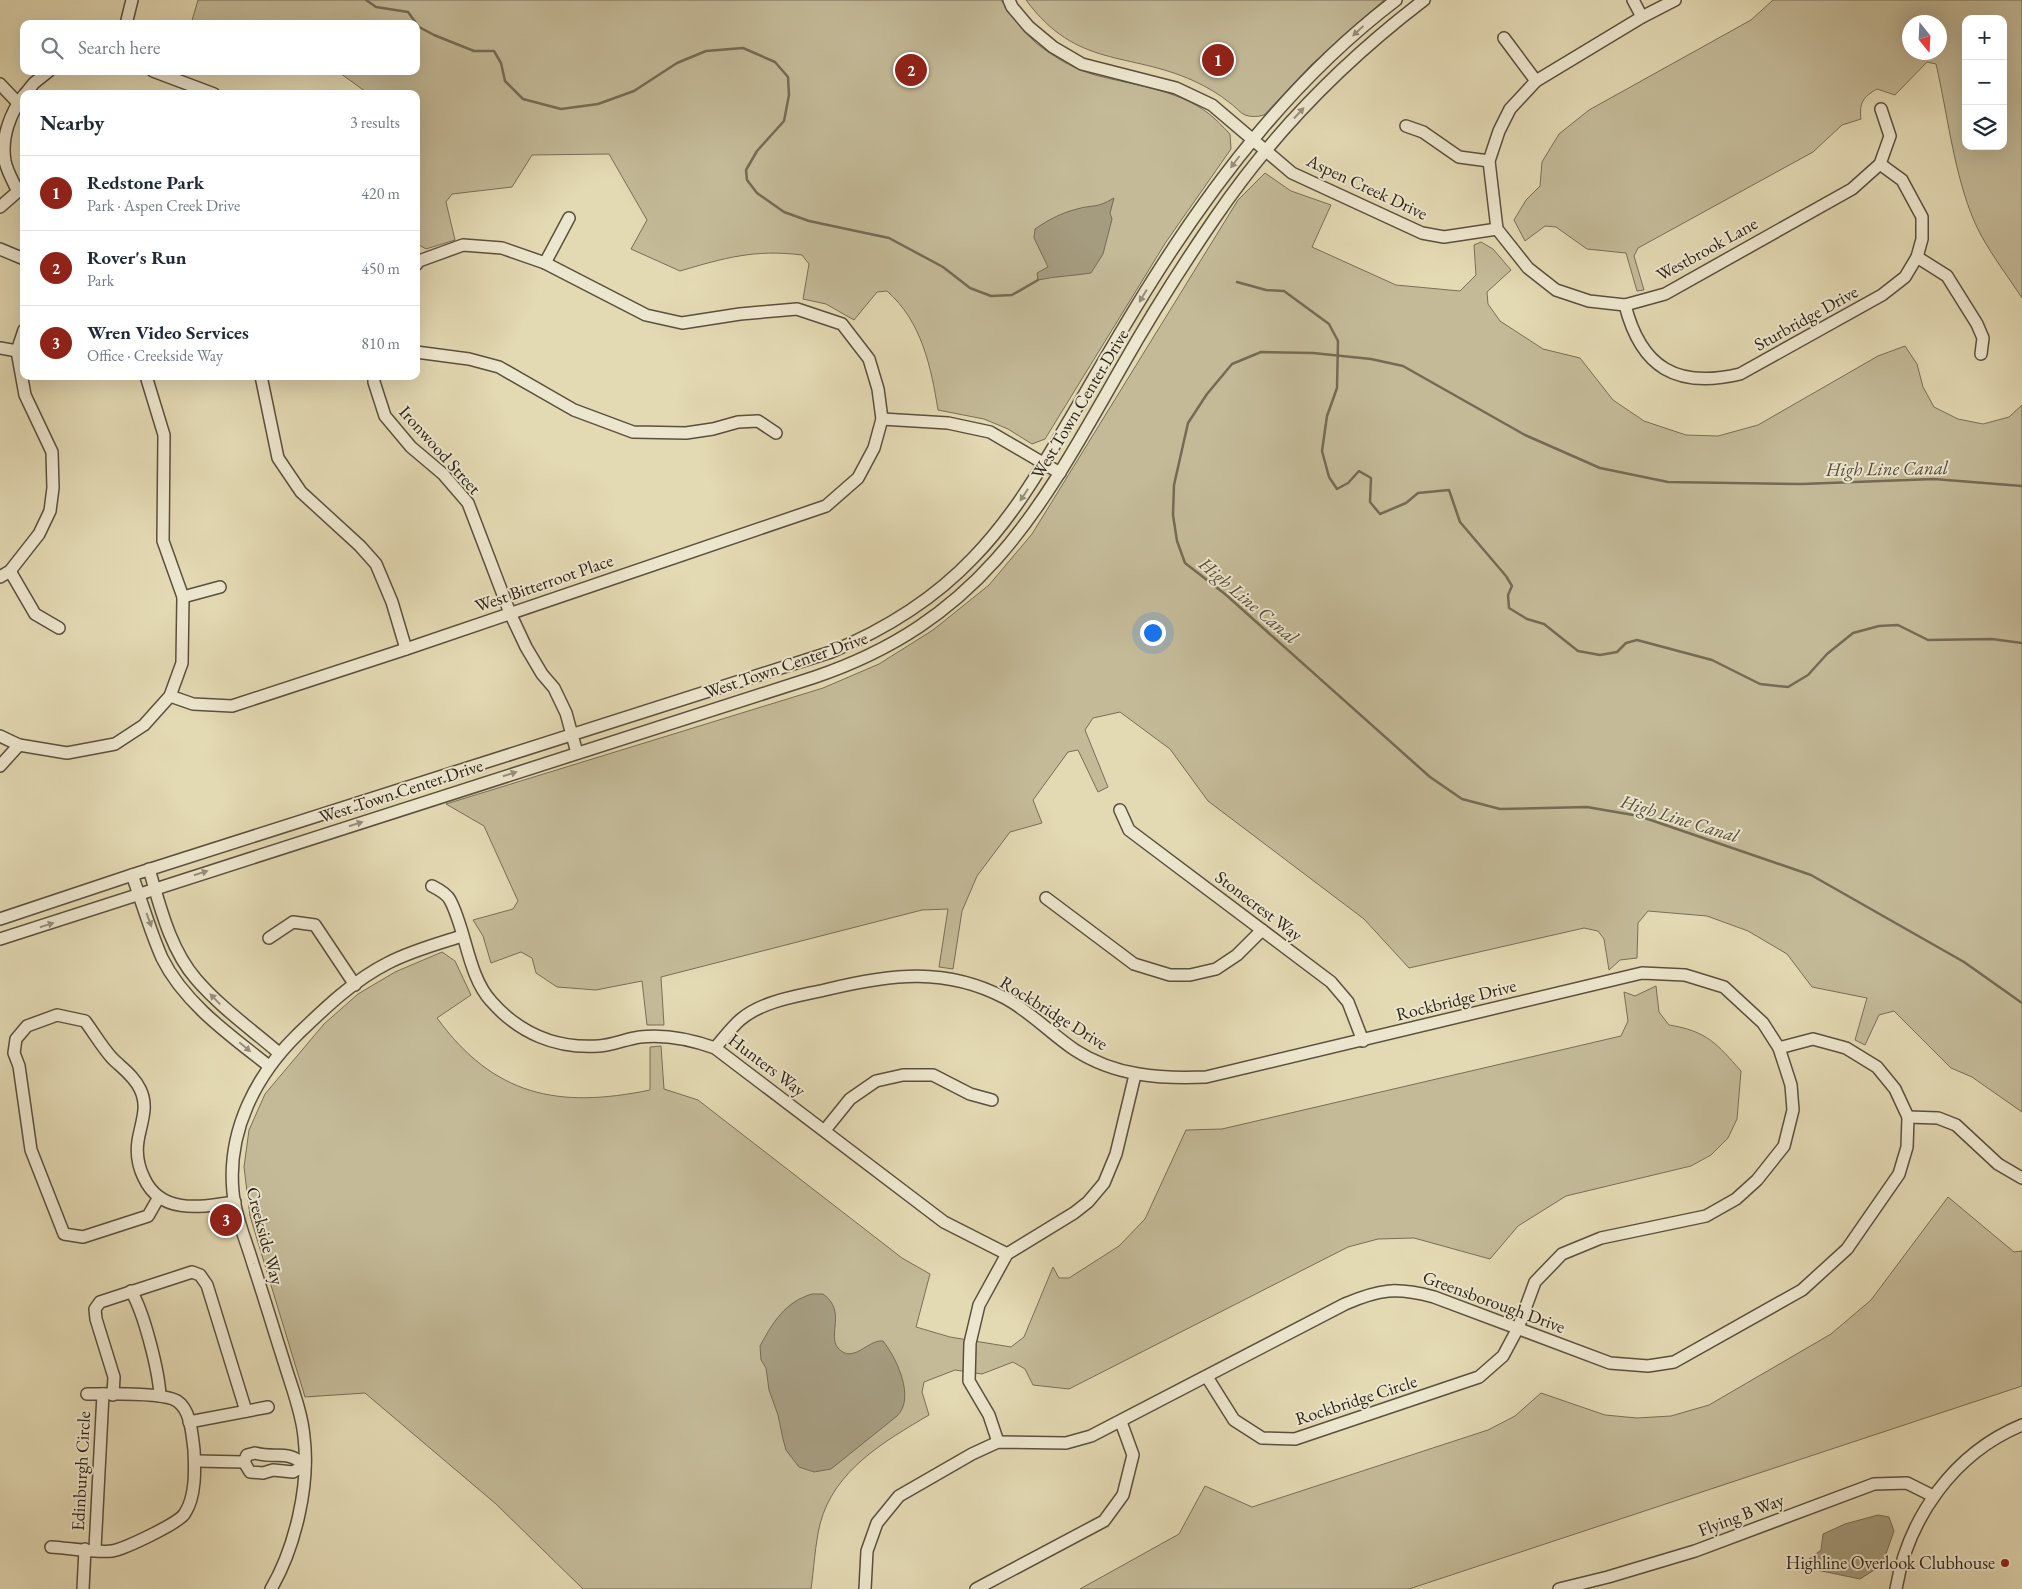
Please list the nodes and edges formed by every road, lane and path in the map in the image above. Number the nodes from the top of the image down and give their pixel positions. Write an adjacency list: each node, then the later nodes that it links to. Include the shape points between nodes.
1 (132, 0): 8 (street)
2 (1009, 0): 20 (street, Aspen Creek Drive, via 1029,27 1053,47 1082,64 1176,88 1212,105)
3 (1396, 0): 20 (street, West Town Center Drive, one-way to 20, via 1308,78)
4 (1424, 0): 21 (street, West Town Center Drive, one-way to 4, via 1324,87)
5 (1633, 0): 7 (street)
6 (1675, 0): 7 (street)
7 (1642, 17): 12 (street)
8 (127, 20)
9 (1504, 38): 12 (street)
10 (44, 75): 14 (street)
11 (164, 75): 15 (street)
12 (1536, 81): 22 (street, via 1510,109)
13 (0, 84): 16 (street)
14 (28, 90)
15 (203, 90)
16 (20, 97)
17 (20, 102): 24 (street, via 7,128 5,161)
18 (1881, 109): 23 (street, Westbrook Lane, via 1890,136)
19 (1406, 126): 22 (street, via 1424,132 1459,157)
20 (1253, 139): 21 (street, Aspen Creek Drive); 46 (street, West Town Center Drive, one-way to 46, via 1202,206 1152,281)
21 (1267, 150): 27 (street, Aspen Creek Drive, via 1292,173 1422,233 1444,237); 47 (street, West Town Center Drive, via 1192,252)
22 (1489, 161): 27 (street)
23 (1880, 164): 29 (street, Sturbridge Drive, via 1902,180 1922,217 1922,239); 33 (street, Westbrook Lane, via 1852,188 1665,294)
24 (20, 188): 25 (street)
25 (0, 207)
26 (569, 218): 32 (street)
27 (1497, 229): 33 (street, Westbrook Lane, via 1528,268 1556,290 1589,301)
28 (0, 250): 30 (street)
29 (1917, 257): 33 (street, Sturbridge Drive, via 1905,277 1882,295 1740,374 1716,380 1694,380 1671,372 1647,355 1631,329); 38 (street, via 1947,276 1977,324 1982,338)
30 (20, 258)
31 (420, 261): 32 (street, via 463,245 502,248)
32 (545, 263): 44 (street, via 646,315 682,323 797,309 842,324 869,359)
33 (1625, 305)
34 (20, 342): 36 (street)
35 (0, 348): 36 (street)
36 (17, 351): 39 (street)
37 (420, 353): 45 (street, via 494,365 574,410 633,432 686,433 758,421)
38 (1981, 354)
39 (20, 368)
40 (22, 380): 48 (street, via 25,395 52,452 53,488 50,511 39,534)
41 (147, 380): 50 (street, via 164,434 163,541)
42 (262, 380): 53 (street, via 278,458 301,492 376,564)
43 (374, 380): 51 (street, Ironwood Street, via 385,416 410,447 443,474 468,503)
44 (882, 419): 46 (street, via 948,423 990,432); 51 (street, West Bitterroot Place, via 874,448 858,478 826,506)
45 (776, 433)
46 (1044, 464): 47 (street); 55 (street, West Town Center Drive, one-way to 55, via 1014,510 973,559 931,596 888,626 831,652)
47 (1060, 473): 58 (street, West Town Center Drive, via 1030,520 987,571 940,612 896,642 837,670)
48 (5, 574): 52 (street, via 35,614)
49 (220, 587): 50 (street)
50 (184, 597): 54 (street, via 182,663)
51 (510, 613): 53 (street, West Bitterroot Place); 55 (street, Ironwood Street, via 526,647 554,688)
52 (59, 628)
53 (406, 649): 54 (street, West Bitterroot Place, via 232,706 193,704)
54 (170, 696): 57 (street, via 144,725 115,744 67,753)
55 (572, 735): 58 (street, Ironwood Street); 61 (street, West Town Center Drive)
56 (0, 736): 57 (street)
57 (19, 745): 59 (street)
58 (577, 753): 64 (street, West Town Center Drive, one-way to 58)
59 (0, 766)
60 (1120, 810): 68 (street, Stonecrest Way, via 1129,830)
61 (149, 869): 62 (street, West Town Center Drive); 64 (street)
62 (132, 875): 65 (street); 67 (street, West Town Center Drive)
63 (432, 886): 69 (street, Hunters Way, via 450,898)
64 (155, 890): 65 (street, West Town Center Drive); 76 (street, one-way to 64, via 222,1006 195,978 174,945)
65 (140, 896): 71 (street, West Town Center Drive, one-way to 65); 77 (street, one-way to 77, via 163,958 179,985 208,1016)
66 (1046, 898): 68 (street, via 1134,964 1170,975 1216,968 1238,955)
67 (0, 919)
68 (1262, 930): 73 (street, Stonecrest Way, via 1331,982 1348,1002)
69 (462, 936): 72 (street, Creekside Way, via 386,964); 74 (street, Hunters Way, via 479,988 506,1018 530,1034 573,1046 600,1046 640,1037 669,1036)
70 (269, 938): 72 (street, via 292,922 315,925)
71 (0, 939)
72 (355, 985): 76 (street, Creekside Way, via 325,1008)
73 (1363, 1040): 75 (street, Rockbridge Drive, via 1642,973 1685,975 1724,987 1763,1023); 78 (street, Rockbridge Drive, via 1206,1077)
74 (714, 1048): 78 (street, Rockbridge Drive, via 740,1019 776,1002 869,980 926,975 965,982 1005,998 1075,1050 1108,1067); 81 (street, Hunters Way)
75 (1779, 1048): 80 (street, Greensborough Drive, via 1813,1039 1846,1048 1877,1067 1896,1089); 87 (street, Rockbridge Drive, via 1791,1086 1794,1110 1784,1146 1757,1180 1736,1199 1706,1216 1601,1238 1562,1254 1535,1282)
76 (279, 1053): 77 (street, Creekside Way)
77 (269, 1066): 84 (street, Creekside Way, via 255,1088 235,1140 232,1167)
78 (1135, 1074): 85 (street, via 1116,1154 1104,1183 1074,1213)
79 (992, 1100): 81 (street, via 970,1094 933,1076 904,1074 876,1081 850,1098)
80 (1908, 1117): 82 (street, via 1938,1118 1956,1125 1998,1164); 87 (street, Greensborough Drive, via 1907,1148 1899,1174 1847,1249 1802,1290 1674,1362 1648,1366 1610,1363)
81 (825, 1130): 85 (street, Hunters Way, via 944,1222)
82 (2022, 1178)
83 (159, 1197): 83 (street, via 148,1188 140,1169 137,1152 145,1110 134,1078 102,1045 85,1020 57,1015 26,1026 16,1039 14,1053 20,1066 31,1150 64,1234 83,1237 148,1216); 84 (street, via 164,1202 199,1207)
84 (235, 1202): 100 (street, Creekside Way, via 296,1400 304,1436)
85 (1007, 1254): 97 (street, via 979,1305 969,1353 969,1381 989,1415)
86 (131, 1292): 90 (street, via 100,1302 95,1309 114,1376); 91 (street, via 151,1349); 93 (street, via 192,1272 200,1276 207,1285 220,1320)
87 (1518, 1328): 88 (street, Greensborough Drive, via 1408,1290 1372,1292); 88 (street, Rockbridge Circle, via 1504,1356 1479,1377 1295,1439 1262,1438 1234,1420)
88 (1207, 1377): 95 (street, Greensborough Drive)
89 (87, 1394): 90 (street, Edinburgh Circle)
90 (108, 1395): 91 (street, Edinburgh Circle); 103 (street, Edinburgh Circle)
91 (160, 1396): 94 (street, Edinburgh Circle, via 176,1400 185,1408)
92 (268, 1407): 93 (street)
93 (246, 1411): 94 (street)
94 (189, 1422): 98 (street, Edinburgh Circle)
95 (1121, 1422): 97 (street, Greensborough Drive, via 1066,1443); 107 (street, via 1133,1455 1123,1495 1104,1520)
96 (2022, 1425): 101 (street, via 1974,1454)
97 (998, 1442): 106 (street, Greensborough Drive, via 899,1496 877,1523 867,1551)
98 (195, 1461): 99 (street); 103 (street, Edinburgh Circle, via 190,1503 185,1515 148,1537 112,1551)
99 (244, 1462): 100 (street, via 248,1455 256,1453 293,1456); 100 (street, via 250,1472 263,1473 273,1470 293,1472)
100 (305, 1465): 105 (street, Creekside Way, via 297,1524 283,1570)
101 (1933, 1496): 108 (street, Flying B Way, via 1907,1483 1874,1484 1710,1546); 109 (street, via 1907,1544)
102 (51, 1547): 103 (street, Edinburgh Circle)
103 (90, 1549): 104 (street)
104 (83, 1589)
105 (271, 1589)
106 (865, 1589)
107 (976, 1589)
108 (1558, 1589)
109 (1896, 1589)

